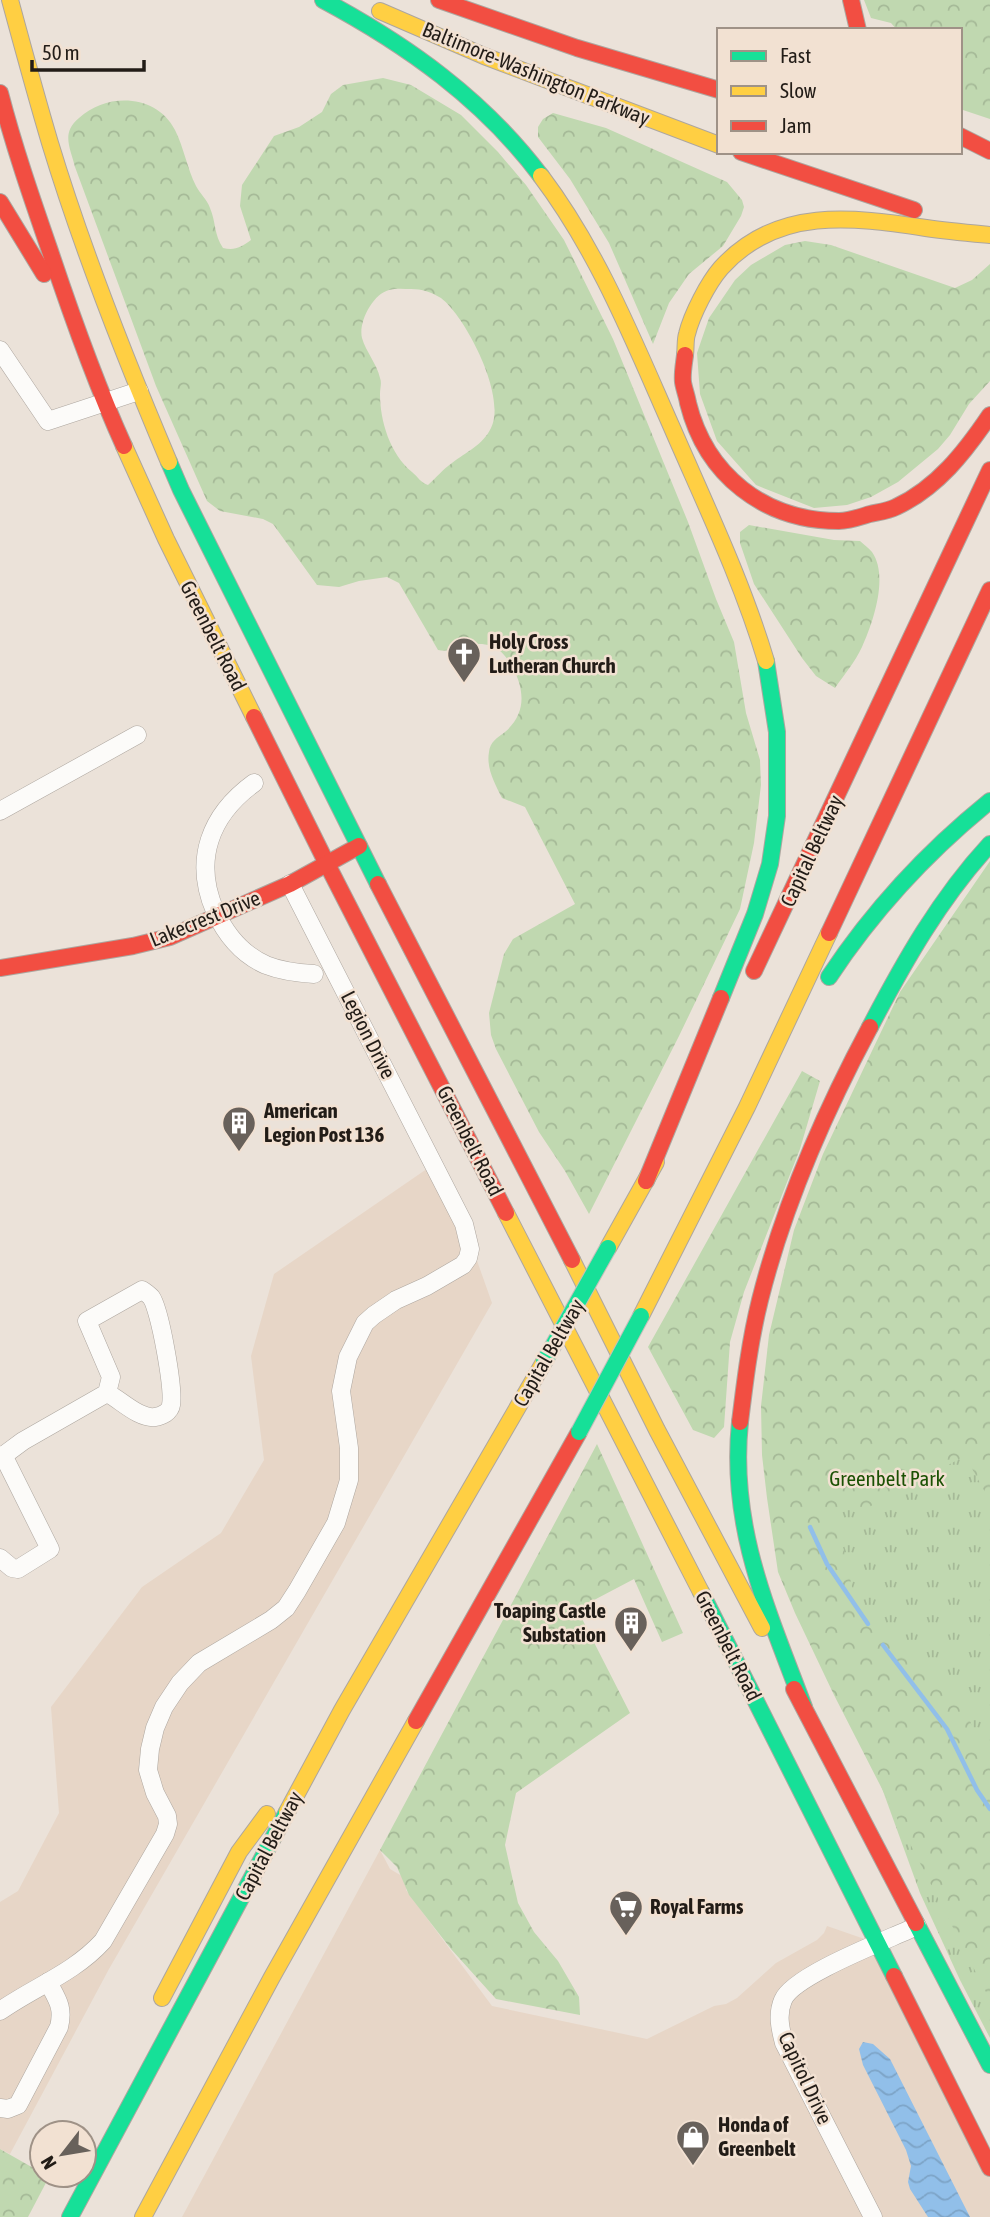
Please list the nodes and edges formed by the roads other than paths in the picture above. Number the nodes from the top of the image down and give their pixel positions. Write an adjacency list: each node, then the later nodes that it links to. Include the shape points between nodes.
1 (323, 0): 39 (main road, via 395,40 453,83 505,132 549,184 595,256 613,295 743,589 766,660 777,732 778,779 770,864 755,914)
2 (439, 0): 8 (main road, Baltimore-Washington Parkway, via 595,55)
3 (851, 0): 7 (main road)
4 (7, 5): 6 (main road, Greenbelt Road)
5 (365, 5): 11 (main road, Baltimore-Washington Parkway, via 484,56)
6 (8, 27): 20 (main road, Greenbelt Road)
7 (858, 28)
8 (717, 89)
9 (0, 93): 18 (main road, Greenbelt Road)
10 (962, 137): 13 (main road)
11 (717, 144)
12 (962, 151): 15 (main road)
13 (990, 151)
14 (747, 154): 17 (main road)
15 (990, 158)
16 (0, 202): 18 (main road)
17 (990, 234): 22 (main road, via 826,218 778,229 740,251 711,280 685,334 682,372 689,415 715,463 753,498 804,519 851,520 892,509 946,472)
18 (76, 332): 21 (main road, Greenbelt Road)
19 (3, 362): 21 (street, via 48,421)
20 (139, 391): 21 (street); 30 (main road, Greenbelt Road, via 181,490)
21 (104, 402): 31 (main road, Greenbelt Road, via 186,581)
22 (990, 415)
23 (990, 470): 36 (main road, Capital Beltway)
24 (990, 590): 38 (main road)
25 (137, 735): 28 (street)
26 (254, 783): 33 (street, via 222,813 206,853 206,883)
27 (990, 801): 38 (main road, via 928,852 865,924)
28 (0, 811)
29 (990, 844): 43 (main road, via 920,939 856,1050 779,1239 747,1360 739,1443 744,1533)
30 (359, 846): 31 (main road, Lakecrest Drive); 43 (main road, Greenbelt Road)
31 (327, 864): 32 (main road, Lakecrest Drive); 46 (main road, Greenbelt Road)
32 (290, 884): 33 (main road, Lakecrest Drive); 48 (street, Legion Drive, via 464,1224 470,1249 463,1265 365,1323 342,1379 349,1480 336,1523 286,1608 199,1663 164,1707 155,1728 148,1770 167,1816 165,1834 103,1941)
33 (218, 918): 34 (main road, Lakecrest Drive, via 133,946); 35 (street, via 233,942 258,960 286,971)
34 (0, 968)
35 (314, 974)
36 (744, 991)
37 (726, 1027): 39 (main road, Capital Beltway)
38 (747, 1107): 47 (main road, bridge, via 579,1432)
39 (646, 1181): 44 (main road, Capital Beltway, bridge)
40 (107, 1394): 40 (street, via 145,1416 162,1415 171,1406 169,1369 155,1307 142,1290 87,1321 111,1377); 41 (street)
41 (1, 1457): 42 (street, via 50,1549 18,1569)
42 (0, 1558)
43 (804, 1707): 45 (main road, Greenbelt Road)
44 (342, 1710): 49 (main road, via 239,1852); 54 (main road, Capital Beltway)
45 (917, 1926): 46 (street, Capitol Drive); 51 (main road, Greenbelt Road)
46 (879, 1944): 53 (main road, Greenbelt Road); 57 (street, Capitol Drive, via 802,1980 784,1997 779,2025)
47 (272, 1977): 55 (main road); 56 (main road)
48 (48, 1982): 50 (street); 52 (street, via 60,2005 59,2027 19,2105)
49 (155, 2010)
50 (0, 2011)
51 (990, 2066)
52 (0, 2108)
53 (990, 2168)
54 (70, 2217)
55 (143, 2217)
56 (160, 2217)
57 (873, 2217)

